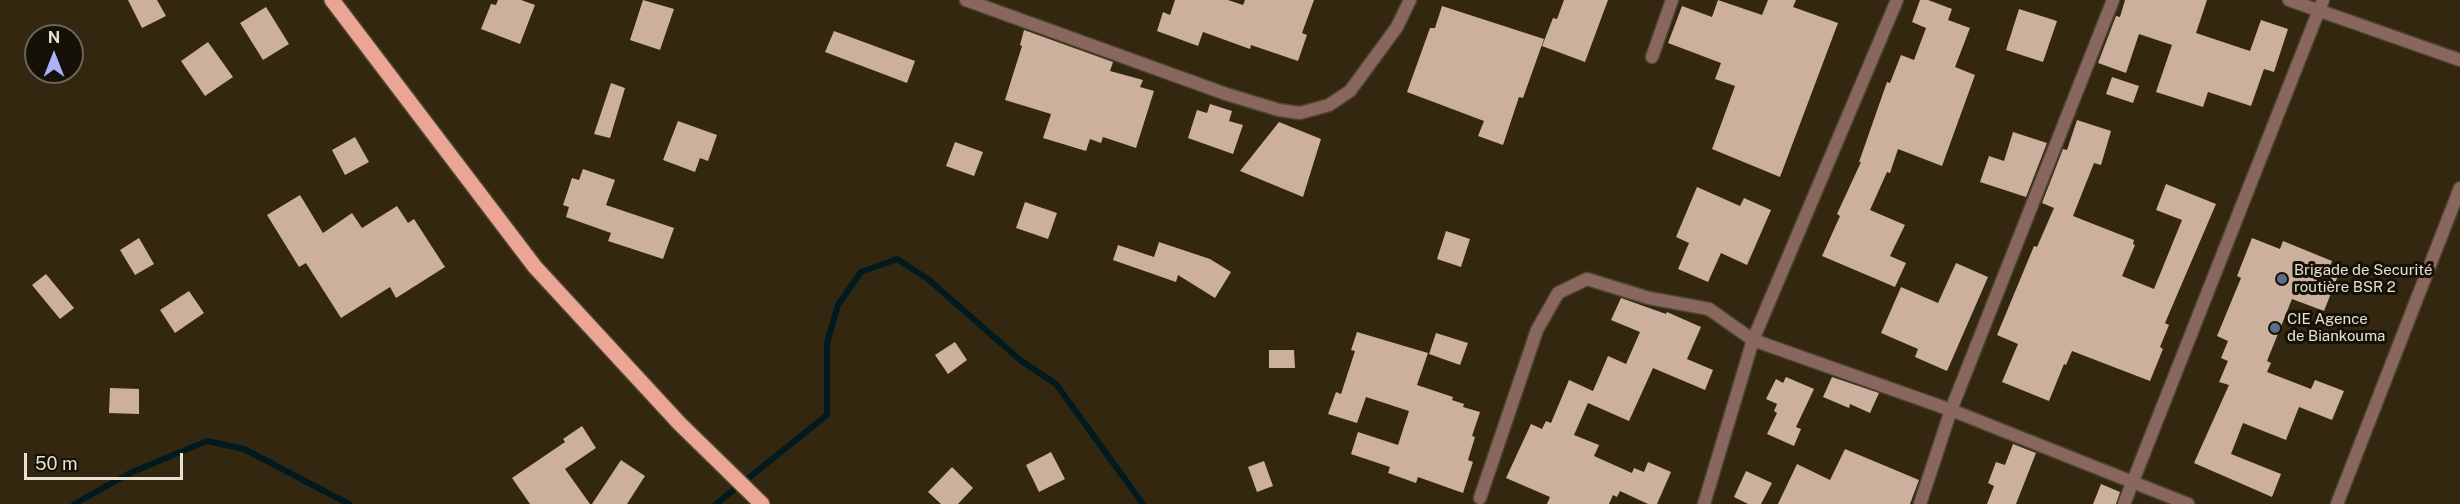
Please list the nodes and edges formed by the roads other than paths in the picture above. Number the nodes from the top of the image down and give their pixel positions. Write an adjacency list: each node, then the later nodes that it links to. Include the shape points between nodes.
1 (332, 0): 16 (main road, via 535,267 679,423)
2 (966, 0): 3 (street, via 1226,94 1300,113 1329,105 1350,91 1397,27)
3 (1410, 0)
4 (1672, 0): 9 (street)
5 (1898, 0): 12 (street)
6 (2113, 0): 13 (street)
7 (2289, 0): 8 (street)
8 (2321, 6): 10 (street); 14 (street)
9 (1652, 57)
10 (2460, 60)
11 (2460, 188): 21 (street)
12 (1753, 340): 13 (street); 15 (street, via 1709,309 1683,302 1649,298 1587,279 1558,293 1537,330); 17 (street)
13 (1951, 410): 14 (street); 18 (street)
14 (2132, 481): 19 (street); 20 (street)
15 (1480, 498)
16 (762, 504)
17 (1704, 504)
18 (1920, 504)
19 (2124, 504)
20 (2188, 504)
21 (2337, 504)

